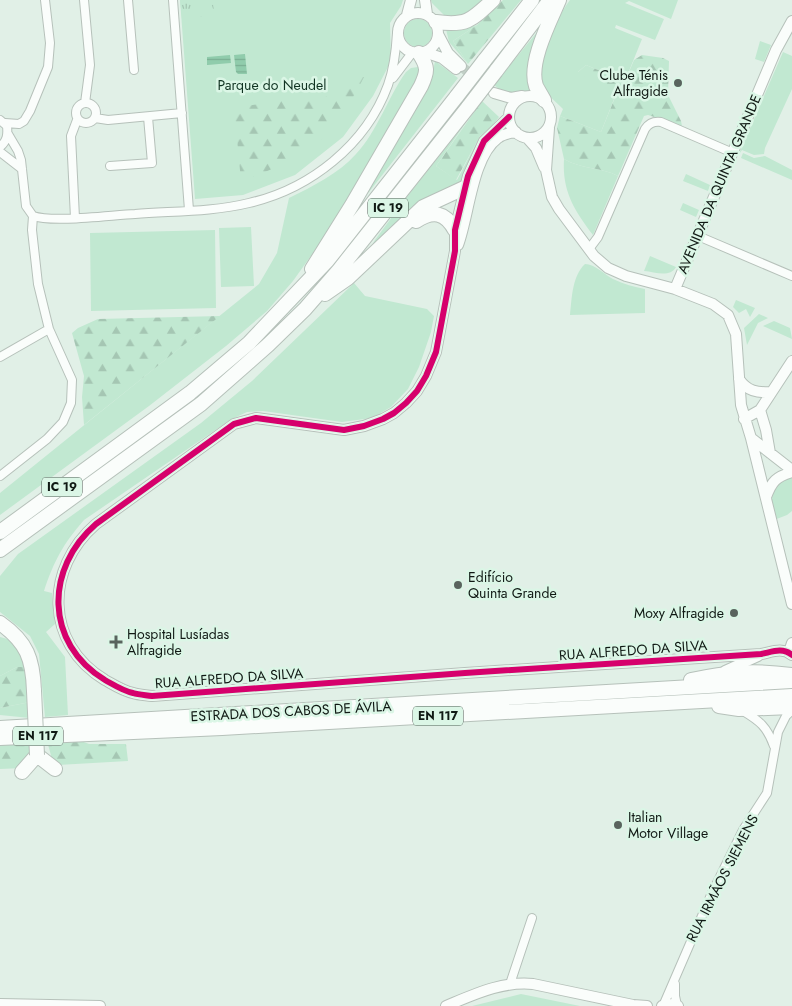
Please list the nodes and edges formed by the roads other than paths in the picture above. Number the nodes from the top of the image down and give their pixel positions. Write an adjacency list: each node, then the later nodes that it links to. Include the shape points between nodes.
1 (46, 0): 26 (street, via 50,43 48,67 28,117 19,124)
2 (84, 0): 20 (street, via 90,65)
3 (128, 0): 16 (street)
4 (173, 0): 21 (street)
5 (411, 0): 11 (street)
6 (425, 0): 13 (street)
7 (493, 0): 13 (highway, via 470,20 453,24)
8 (532, 0): 49 (highway, IC 19, bridge)
9 (550, 0): 50 (highway, IC 19, bridge)
10 (559, 0): 19 (highway, via 540,44 536,68 536,85)
11 (407, 15): 13 (street, via 414,13); 14 (street)
12 (792, 21): 33 (street, AVENIDA DA QUINTA GRANDE, via 776,50)
13 (433, 23): 15 (street, via 434,46); 15 (street, via 459,68 442,58)
14 (398, 33): 15 (street, via 402,46); 17 (street)
15 (418, 53): 17 (street); 49 (highway, via 426,64 426,76)
16 (134, 70)
17 (388, 86): 39 (street, via 368,125 351,144 300,184 250,203)
18 (523, 96): 19 (street, via 537,96); 22 (street, via 512,105); 22 (street, via 492,95)
19 (544, 100): 27 (street, via 552,116)
20 (85, 103): 24 (street, via 94,107); 25 (street, via 77,108)
21 (182, 113): 23 (street); 39 (street)
22 (509, 115): 28 (street); 38 (street, RUA ALFREDO DA SILVA, via 484,141)
23 (148, 117): 24 (street); 34 (street, via 152,163)
24 (95, 118): 25 (street, via 87,124)
25 (77, 120): 41 (street, via 71,136)
26 (2, 121): 29 (street)
27 (549, 128): 30 (street, via 540,136); 36 (street)
28 (516, 132): 30 (street); 37 (street, RUA ALFREDO DA SILVA, via 503,135 493,143)
29 (8, 134): 31 (street); 35 (street, via 18,150)
30 (527, 138): 36 (street, via 536,148)
31 (0, 147)
32 (0, 152): 35 (street)
33 (733, 153): 44 (street, AVENIDA DA QUINTA GRANDE); 45 (street, via 661,122 650,123 598,237)
34 (110, 166)
35 (22, 169): 40 (street, via 26,206)
36 (546, 170): 45 (street, via 555,202)
37 (476, 173): 38 (street, RUA ALFREDO DA SILVA); 46 (street, RUA ALFREDO DA SILVA)
38 (464, 188): 42 (highway, via 423,207); 43 (street, RUA ALFREDO DA SILVA)
39 (190, 210): 41 (street)
40 (33, 216): 41 (street); 51 (street, via 38,284)
41 (75, 218)
42 (400, 230): 43 (highway, via 432,214 444,216); 50 (highway, via 348,278)
43 (455, 230): 46 (street, RUA ALFREDO DA SILVA)
44 (698, 236): 47 (street); 48 (street, AVENIDA DA QUINTA GRANDE)
45 (589, 249): 48 (street, via 600,263 615,272)
46 (455, 251): 72 (street, RUA ALFREDO DA SILVA, via 436,352 417,391 394,413 364,426 344,430 256,418 234,424 86,532 70,554 59,586 62,626 77,656 116,686 152,696)
47 (792, 276)
48 (675, 289): 54 (street, AVENIDA DA QUINTA GRANDE, via 713,304 728,315 736,334)
49 (297, 295): 64 (highway, IC 19, via 249,343 190,393)
50 (305, 309): 63 (highway, IC 19, via 201,404)
51 (49, 329): 52 (street); 61 (street, via 72,380 71,403 63,422)
52 (0, 357)
53 (792, 361): 55 (street)
54 (739, 379): 55 (street, via 743,386 755,392); 57 (street, AVENIDA DA QUINTA GRANDE)
55 (771, 392): 56 (street)
56 (760, 410): 57 (street); 59 (street)
57 (744, 419): 58 (street, AVENIDA DA QUINTA GRANDE)
58 (751, 438): 59 (street); 62 (street, AVENIDA DA QUINTA GRANDE)
59 (770, 453): 60 (street)
60 (792, 471): 62 (street, via 779,476)
61 (0, 476)
62 (766, 496): 67 (street, AVENIDA DA QUINTA GRANDE)
63 (28, 531): 65 (highway, IC 19); 66 (highway)
64 (0, 532)
65 (0, 550)
66 (0, 563)
67 (792, 604)
68 (0, 623): 70 (highway)
69 (0, 632): 70 (highway)
70 (18, 638): 86 (highway, bridge, via 31,660)
71 (791, 650): 72 (street, RUA ALFREDO DA SILVA)
72 (761, 654): 73 (street)
73 (719, 674): 74 (highway, via 762,671); 76 (highway)
74 (792, 675)
75 (792, 681): 76 (highway, ESTRADA DOS CABOS DE ÁVILA / EN 117)
76 (661, 688): 82 (highway, ESTRADA DOS CABOS DE ÁVILA / EN 117)
77 (792, 696): 78 (highway, ESTRADA DOS CABOS DE ÁVILA / EN 117)
78 (696, 702): 80 (highway); 84 (highway, ESTRADA DOS CABOS DE ÁVILA / EN 117)
79 (792, 708): 80 (highway); 85 (street, RUA IRMÃOS SIEMENS, via 778,732)
80 (739, 709): 85 (street, via 757,719 769,732)
81 (0, 718): 82 (highway)
82 (25, 726): 83 (highway, ESTRADA DOS CABOS DE ÁVILA / EN 117)
83 (0, 728)
84 (0, 738)
85 (775, 748): 90 (street, RUA IRMÃOS SIEMENS, via 767,792 731,854 696,926)
86 (38, 755): 87 (highway); 88 (highway)
87 (55, 769)
88 (22, 772)
89 (532, 918): 91 (street)
90 (675, 979): 97 (street, RUA IRMÃOS SIEMENS); 98 (street, RUA IRMÃOS SIEMENS)
91 (510, 984): 94 (street, via 490,988); 95 (street, via 533,984)
92 (0, 1004): 93 (street)
93 (100, 1006)
94 (446, 1006)
95 (634, 1006): 96 (street)
96 (647, 1006)
97 (663, 1006): 98 (street)
98 (678, 1006)

